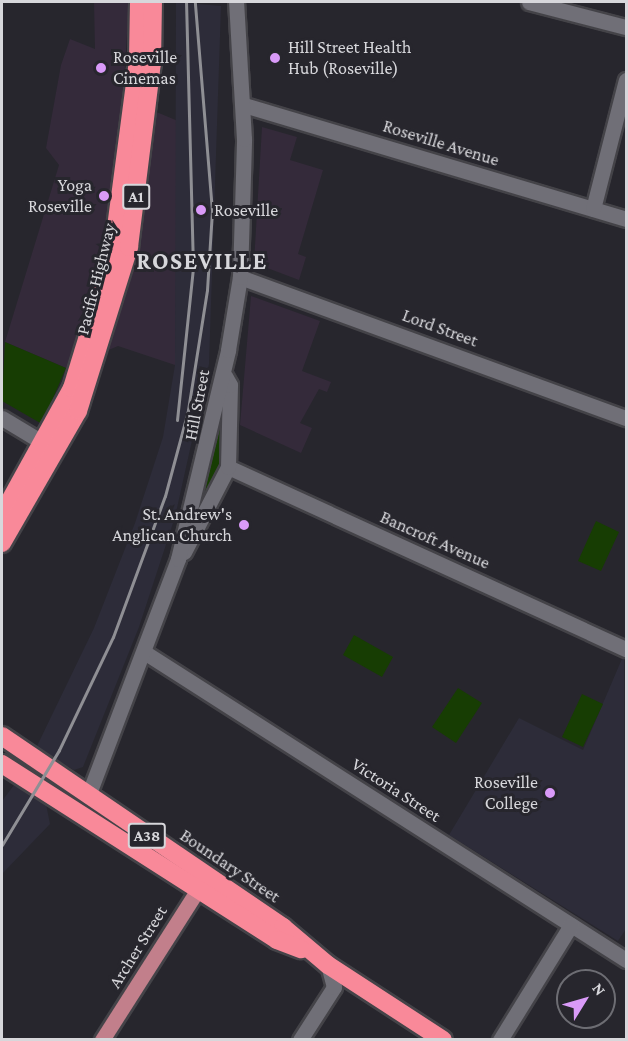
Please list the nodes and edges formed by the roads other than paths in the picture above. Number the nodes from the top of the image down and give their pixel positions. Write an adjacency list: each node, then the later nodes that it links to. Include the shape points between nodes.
1 (139, 2): 14 (highway, Pacific Highway / A1, via 138,60 115,243)
2 (153, 2): 14 (highway, Pacific Highway / A1, via 152,63 129,248 89,386)
3 (236, 2): 7 (street, Hill Street)
4 (529, 2): 5 (street)
5 (627, 27)
6 (627, 80): 8 (street)
7 (244, 105): 8 (street, Roseville Avenue); 10 (street, Hill Street)
8 (593, 209): 9 (street, Roseville Avenue)
9 (627, 219)
10 (240, 277): 11 (street, Hill Street); 13 (street, Lord Street)
11 (223, 372): 15 (street, via 230,385); 18 (street, Hill Street)
12 (2, 418): 14 (street)
13 (627, 418)
14 (50, 448): 16 (highway, Pacific Highway / A1); 17 (highway, Pacific Highway / A1)
15 (228, 467): 18 (street, via 193,542); 19 (street, Bancroft Avenue)
16 (2, 515)
17 (2, 543)
18 (178, 559): 20 (street, Hill Street)
19 (627, 649)
20 (144, 652): 23 (street, Hill Street); 25 (street, Victoria Street)
21 (2, 735): 23 (highway, Boundary Street / A38)
22 (2, 764): 24 (highway, Boundary Street / A38)
23 (87, 796): 24 (highway, Boundary Street / A38)
24 (203, 882): 27 (highway, Boundary Street / A38, via 277,940); 28 (main road, Archer Street)
25 (571, 925): 26 (street, Victoria Street); 31 (street)
26 (624, 953)
27 (328, 965): 29 (street, via 334,987); 30 (highway, Boundary Street / A38)
28 (102, 1040)
29 (300, 1040)
30 (443, 1040)
31 (500, 1040)

